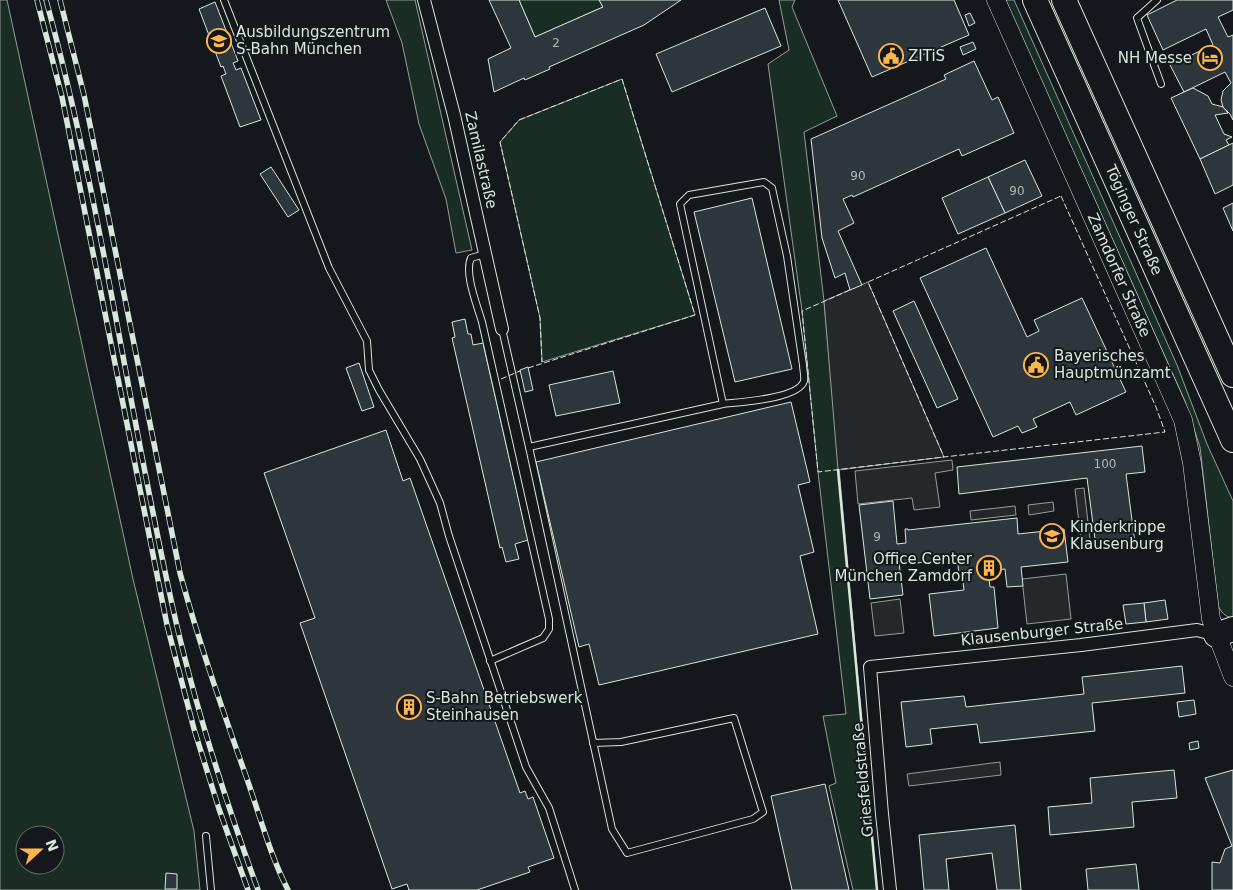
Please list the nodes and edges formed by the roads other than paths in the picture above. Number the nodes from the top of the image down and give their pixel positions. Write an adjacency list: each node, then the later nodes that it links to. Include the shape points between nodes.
1 (224, 0): 15 (lane, via 329,268 367,341 369,370 420,459 440,503)
2 (424, 0): 8 (street, Zamilastraße)
3 (996, 0): 14 (street, Zamdorfer Straße, via 1183,420 1192,463 1208,604)
4 (1035, 0): 12 (highway, Töginger Straße)
5 (1064, 0): 10 (highway, Töginger Straße)
6 (1157, 0): 7 (lane, via 1137,18)
7 (1162, 84)
8 (485, 254): 9 (street, Zamilastraße); 15 (lane, via 472,258 468,264 470,277 549,619 549,629 543,638)
9 (502, 329): 13 (lane)
10 (1233, 375)
11 (723, 404): 11 (lane, via 680,204 689,195 764,182 772,188 787,256 804,382 788,394); 13 (lane)
12 (1233, 440)
13 (529, 447): 18 (lane)
14 (1227, 633): 16 (street, Klausenburger Straße, via 1197,630); 17 (street, Zamdorfer Straße)
15 (490, 660): 21 (lane, via 526,767 549,808)
16 (870, 667): 22 (street, Griesfeldstraße)
17 (1233, 677)
18 (593, 743): 18 (lane, via 612,829 626,853 753,819 763,812 734,718 621,742)
19 (206, 836): 20 (lane)
20 (211, 890)
21 (575, 890)
22 (890, 890)

